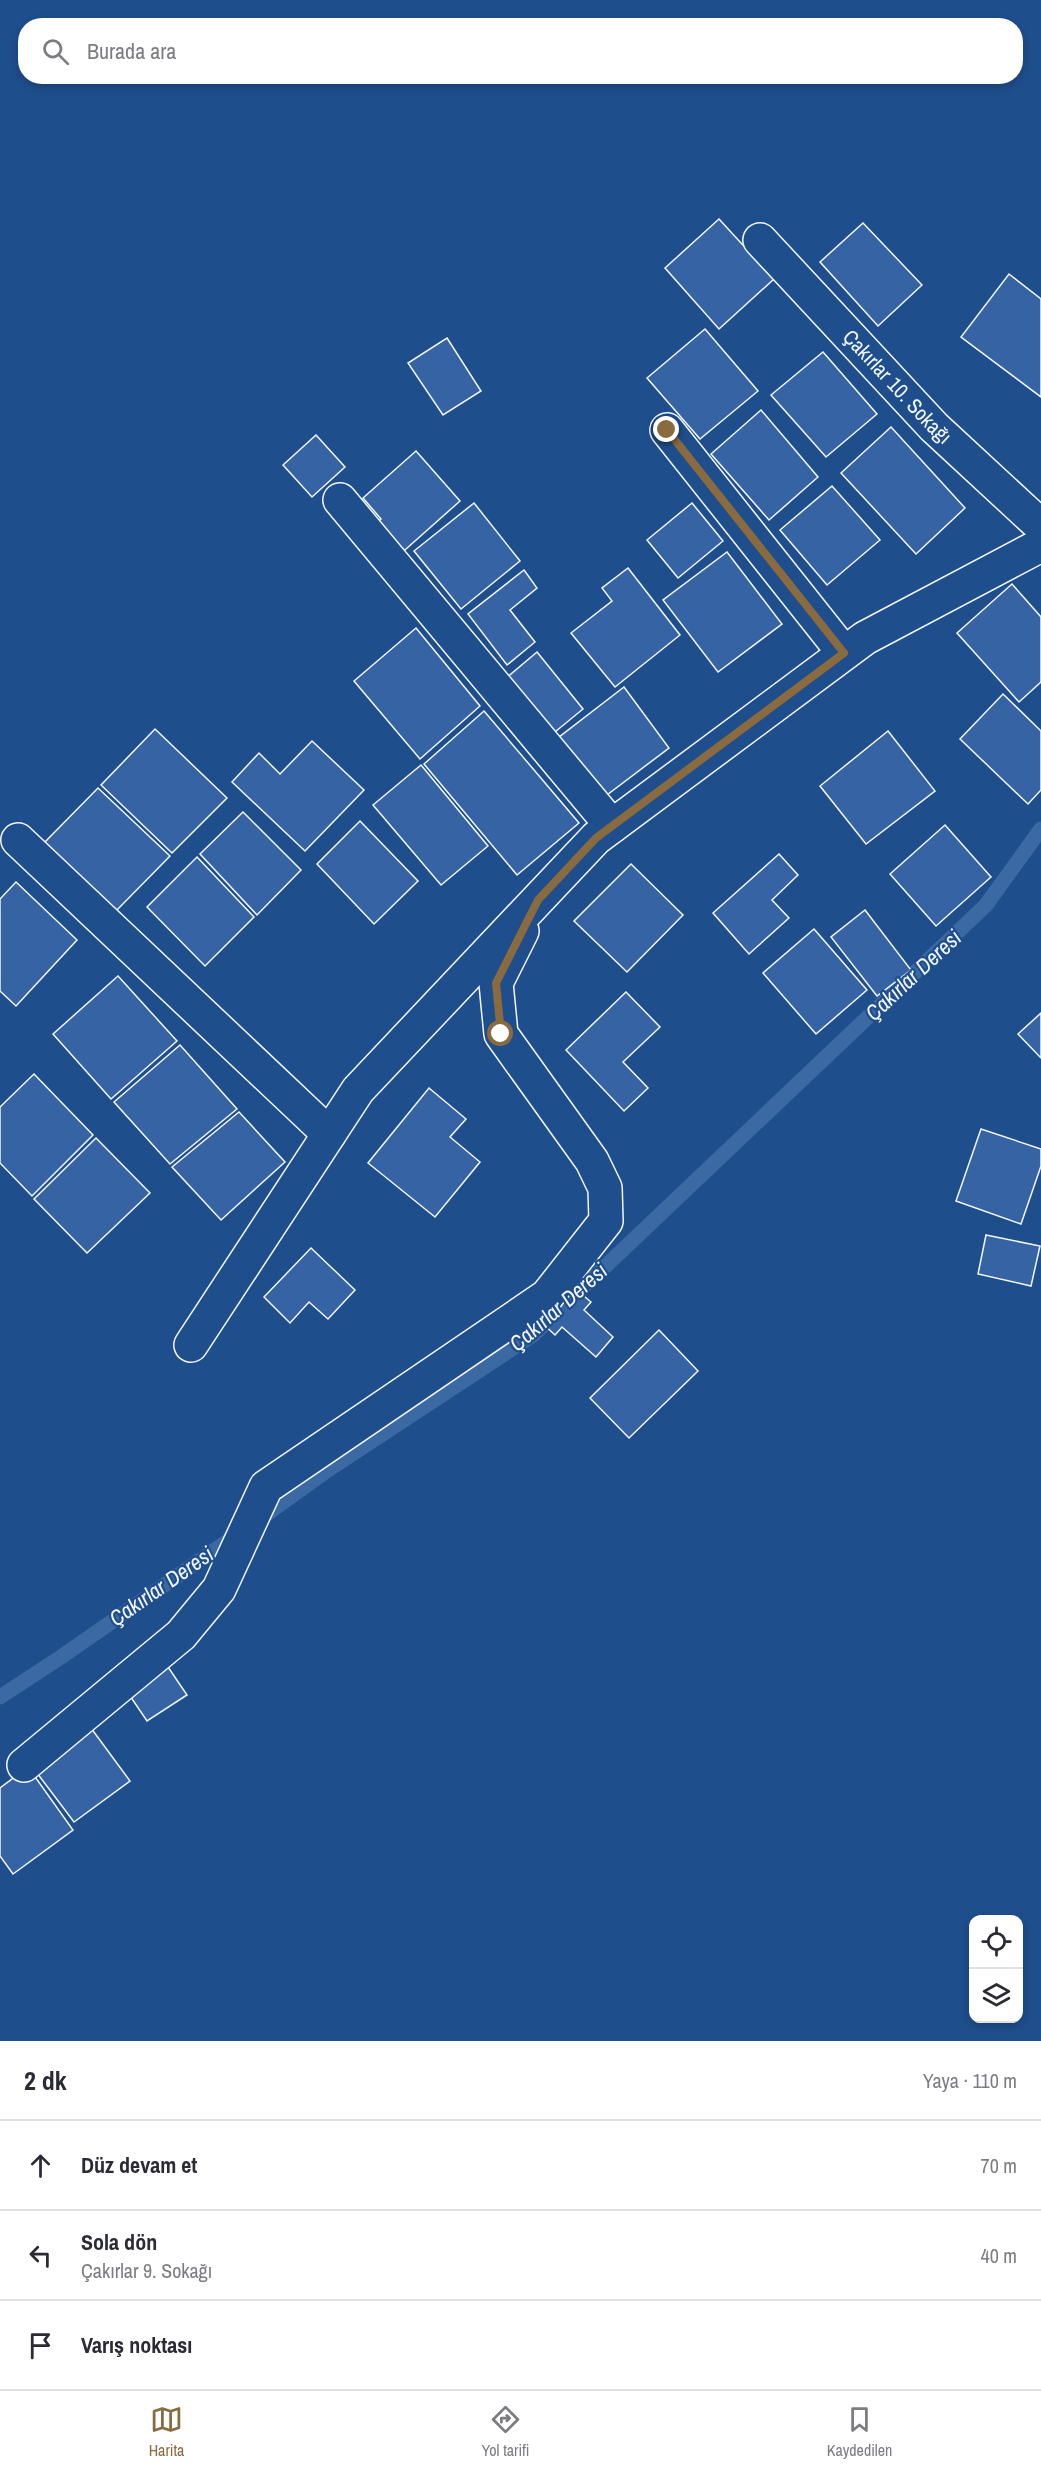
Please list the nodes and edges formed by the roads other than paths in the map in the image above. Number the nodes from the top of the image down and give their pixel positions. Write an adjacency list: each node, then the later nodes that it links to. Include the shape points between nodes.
1 (760, 240): 4 (street, Çakırlar 10. Sokağı, via 934,427)
2 (667, 430): 6 (street)
3 (340, 500): 7 (street)
4 (1041, 526)
5 (1041, 545): 6 (street, via 865,638)
6 (844, 653): 7 (street)
7 (612, 826): 9 (street)
8 (18, 840): 10 (street)
9 (538, 900): 10 (street, via 358,1090); 12 (street, via 496,983 501,1034 592,1161 605,1188 606,1221 547,1296 266,1487 219,1589 181,1635)
10 (329, 1134): 11 (street)
11 (191, 1345)
12 (24, 1765)

